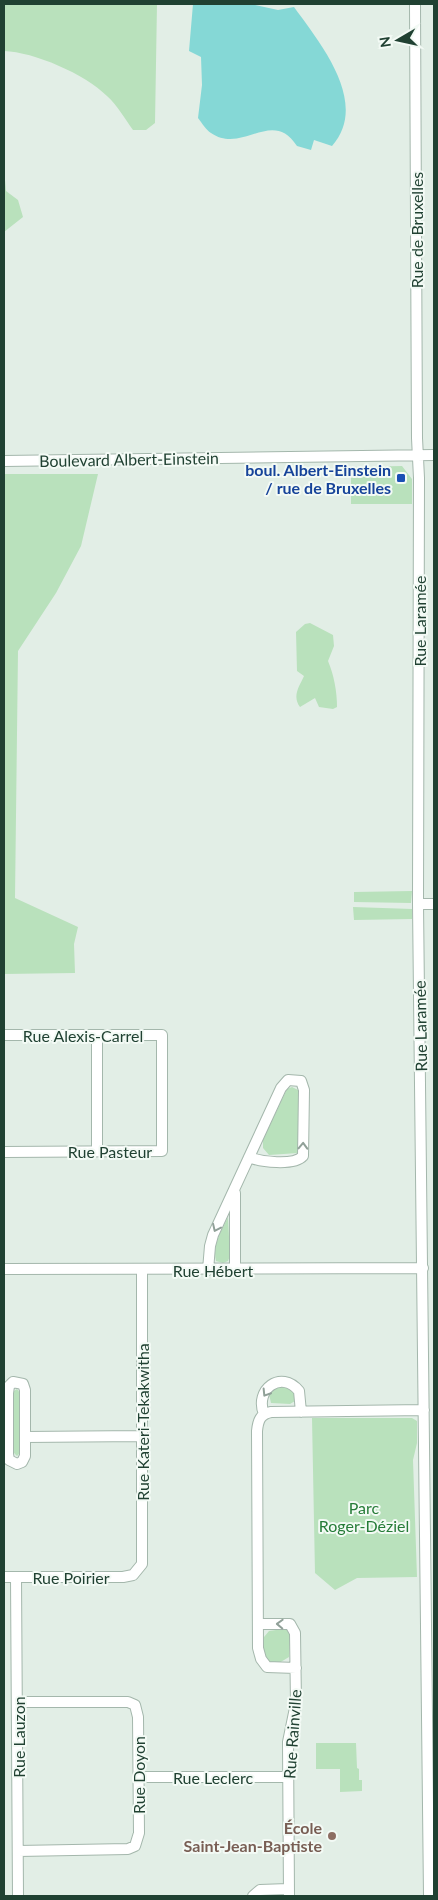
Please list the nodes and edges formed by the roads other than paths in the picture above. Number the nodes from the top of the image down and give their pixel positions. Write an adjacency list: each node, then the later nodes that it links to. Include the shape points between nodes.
1 (415, 4): 3 (street, Rue de Bruxelles)
2 (434, 455): 3 (street, Boulevard Albert-Einstein)
3 (418, 456): 4 (street, Boulevard Albert-Einstein); 5 (street, Rue Laramée)
4 (4, 461)
5 (418, 904): 6 (street); 14 (street, Rue Laramée)
6 (434, 904)
7 (4, 1035): 8 (street, Rue Alexis-Carrel)
8 (97, 1035): 9 (street, Rue Alexis-Carrel); 10 (street)
9 (162, 1035): 10 (street, Rue Pasteur, via 162,1150)
10 (97, 1151): 11 (street, Rue Pasteur)
11 (4, 1152)
12 (249, 1157): 12 (street, one-way to 12, via 265,1162 296,1161 303,1156 304,1090 301,1081 292,1079 284,1083); 13 (street)
13 (235, 1189): 17 (street, one-way to 17, via 211,1241); 18 (street)
14 (422, 1268): 18 (street, Rue Hébert); 19 (street, Rue Laramée)
15 (4, 1269): 16 (street, Rue Hébert)
16 (142, 1270): 17 (street, Rue Hébert); 22 (street, Rue Kateri-Tekakwitha)
17 (208, 1270): 18 (street, Rue Hébert)
18 (236, 1270)
19 (424, 1410): 20 (street); 27 (street, Rue Laramée)
20 (301, 1412): 21 (street); 21 (street, Rue Rainville, one-way to 21, via 299,1391 290,1382 278,1381 268,1387 262,1397)
21 (264, 1414): 28 (street, Rue Rainville, via 259,1419 257,1431)
22 (142, 1436): 23 (street); 24 (street, Rue Kateri-Tekakwitha, via 143,1554)
23 (25, 1438): 23 (street, via 24,1460 11,1462 8,1454 8,1393 13,1382 23,1384 25,1390)
24 (137, 1572): 26 (street, Rue Poirier, via 123,1577)
25 (4, 1577): 26 (street, Rue Poirier)
26 (16, 1577): 30 (street, Rue Lauzon)
27 (429, 1577): 37 (street, Rue Laramée)
28 (259, 1624): 29 (street, Rue Rainville, via 258,1648 263,1663 272,1668); 29 (street, Rue Rainville, one-way to 28, via 293,1626)
29 (296, 1668): 32 (street, Rue Rainville, via 296,1703 289,1737)
30 (18, 1702): 31 (street, Rue Doyon, via 123,1701 135,1705); 33 (street, Rue Lauzon)
31 (138, 1777): 32 (street, Rue Leclerc); 33 (street, Rue Doyon, via 139,1837 132,1849)
32 (288, 1777): 34 (street, Rue Rainville)
33 (18, 1851): 35 (street, Rue Lauzon)
34 (289, 1893): 36 (street, Rue Rainville, via 260,1890)
35 (18, 1896)
36 (253, 1896)
37 (429, 1896)

